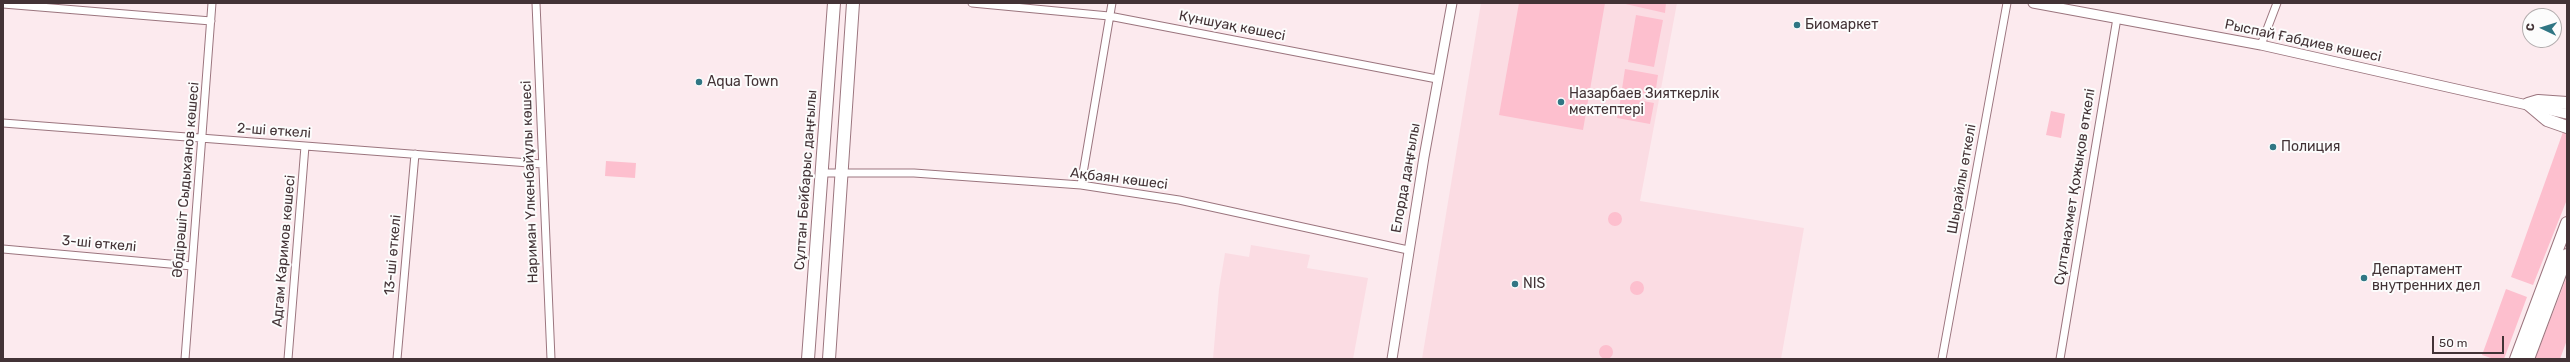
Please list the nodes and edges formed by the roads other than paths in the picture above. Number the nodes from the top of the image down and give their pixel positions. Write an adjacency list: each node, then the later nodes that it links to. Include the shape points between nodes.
1 (212, 3): 15 (street, Әбдірәшіт Сыдыханов көшесі)
2 (536, 3): 26 (street, Нариман Үлкенбайұлы көшесі)
3 (834, 3): 28 (main road, Сұлтан Бейбарыс даңғылы)
4 (853, 3): 27 (main road)
5 (972, 3): 13 (street, Күншуақ көшесі)
6 (1112, 3): 13 (street)
7 (1452, 3): 17 (street, Елорда даңғылы)
8 (2007, 3): 42 (street, Шырайлы өткелі)
9 (2033, 3): 12 (street, Рыспай Ғабдиев көшесі)
10 (2277, 3): 16 (street)
11 (3, 4): 15 (street)
12 (2048, 4): 14 (street, Рыспай Ғабдиев көшесі)
13 (1109, 16): 17 (street, Күншуақ көшесі); 29 (street)
14 (2117, 18): 16 (street, Рыспай Ғабдиев көшесі); 43 (street, Сұлтанахмет Қожықов өткелі)
15 (211, 21): 23 (street, Әбдірәшіт Сыдыханов көшесі)
16 (2261, 45): 19 (street, Рыспай Ғабдиев көшесі)
17 (1438, 79): 32 (street, Елорда даңғылы)
18 (2567, 103): 19 (main road, via 2538,101)
19 (2528, 104): 20 (street, Рыспай Ғабдиев көшесі); 22 (main road, via 2547,120)
20 (2567, 114)
21 (3, 124): 23 (street, 2-ші өткелі)
22 (2567, 127)
23 (202, 138): 24 (street, 2-ші өткелі); 34 (street, Әбдірәшіт Сыдыханов көшесі)
24 (305, 146): 25 (street, 2-ші өткелі); 36 (street, Адгам Каримов көшесі)
25 (415, 154): 26 (street, 2-ші өткелі); 37 (street, 13-ші өткелі)
26 (542, 164): 38 (street, Нариман Үлкенбайұлы көшесі)
27 (843, 172): 28 (street, Ақбаян көшесі); 29 (street, Ақбаян көшесі, via 914,173); 40 (main road)
28 (822, 173): 39 (main road, Сұлтан Бейбарыс даңғылы)
29 (1081, 185): 32 (street, Ақбаян көшесі, via 1179,200)
30 (2567, 223): 44 (main road)
31 (3, 249): 34 (street, 3-ші өткелі)
32 (1408, 250): 41 (street, Елорда даңғылы)
33 (2567, 256): 45 (main road)
34 (192, 266): 35 (street, Әбдірәшіт Сыдыханов көшесі)
35 (185, 359)
36 (288, 359)
37 (397, 359)
38 (551, 359)
39 (808, 359)
40 (829, 359)
41 (1392, 359)
42 (1942, 359)
43 (2060, 359)
44 (2516, 359)
45 (2528, 359)

